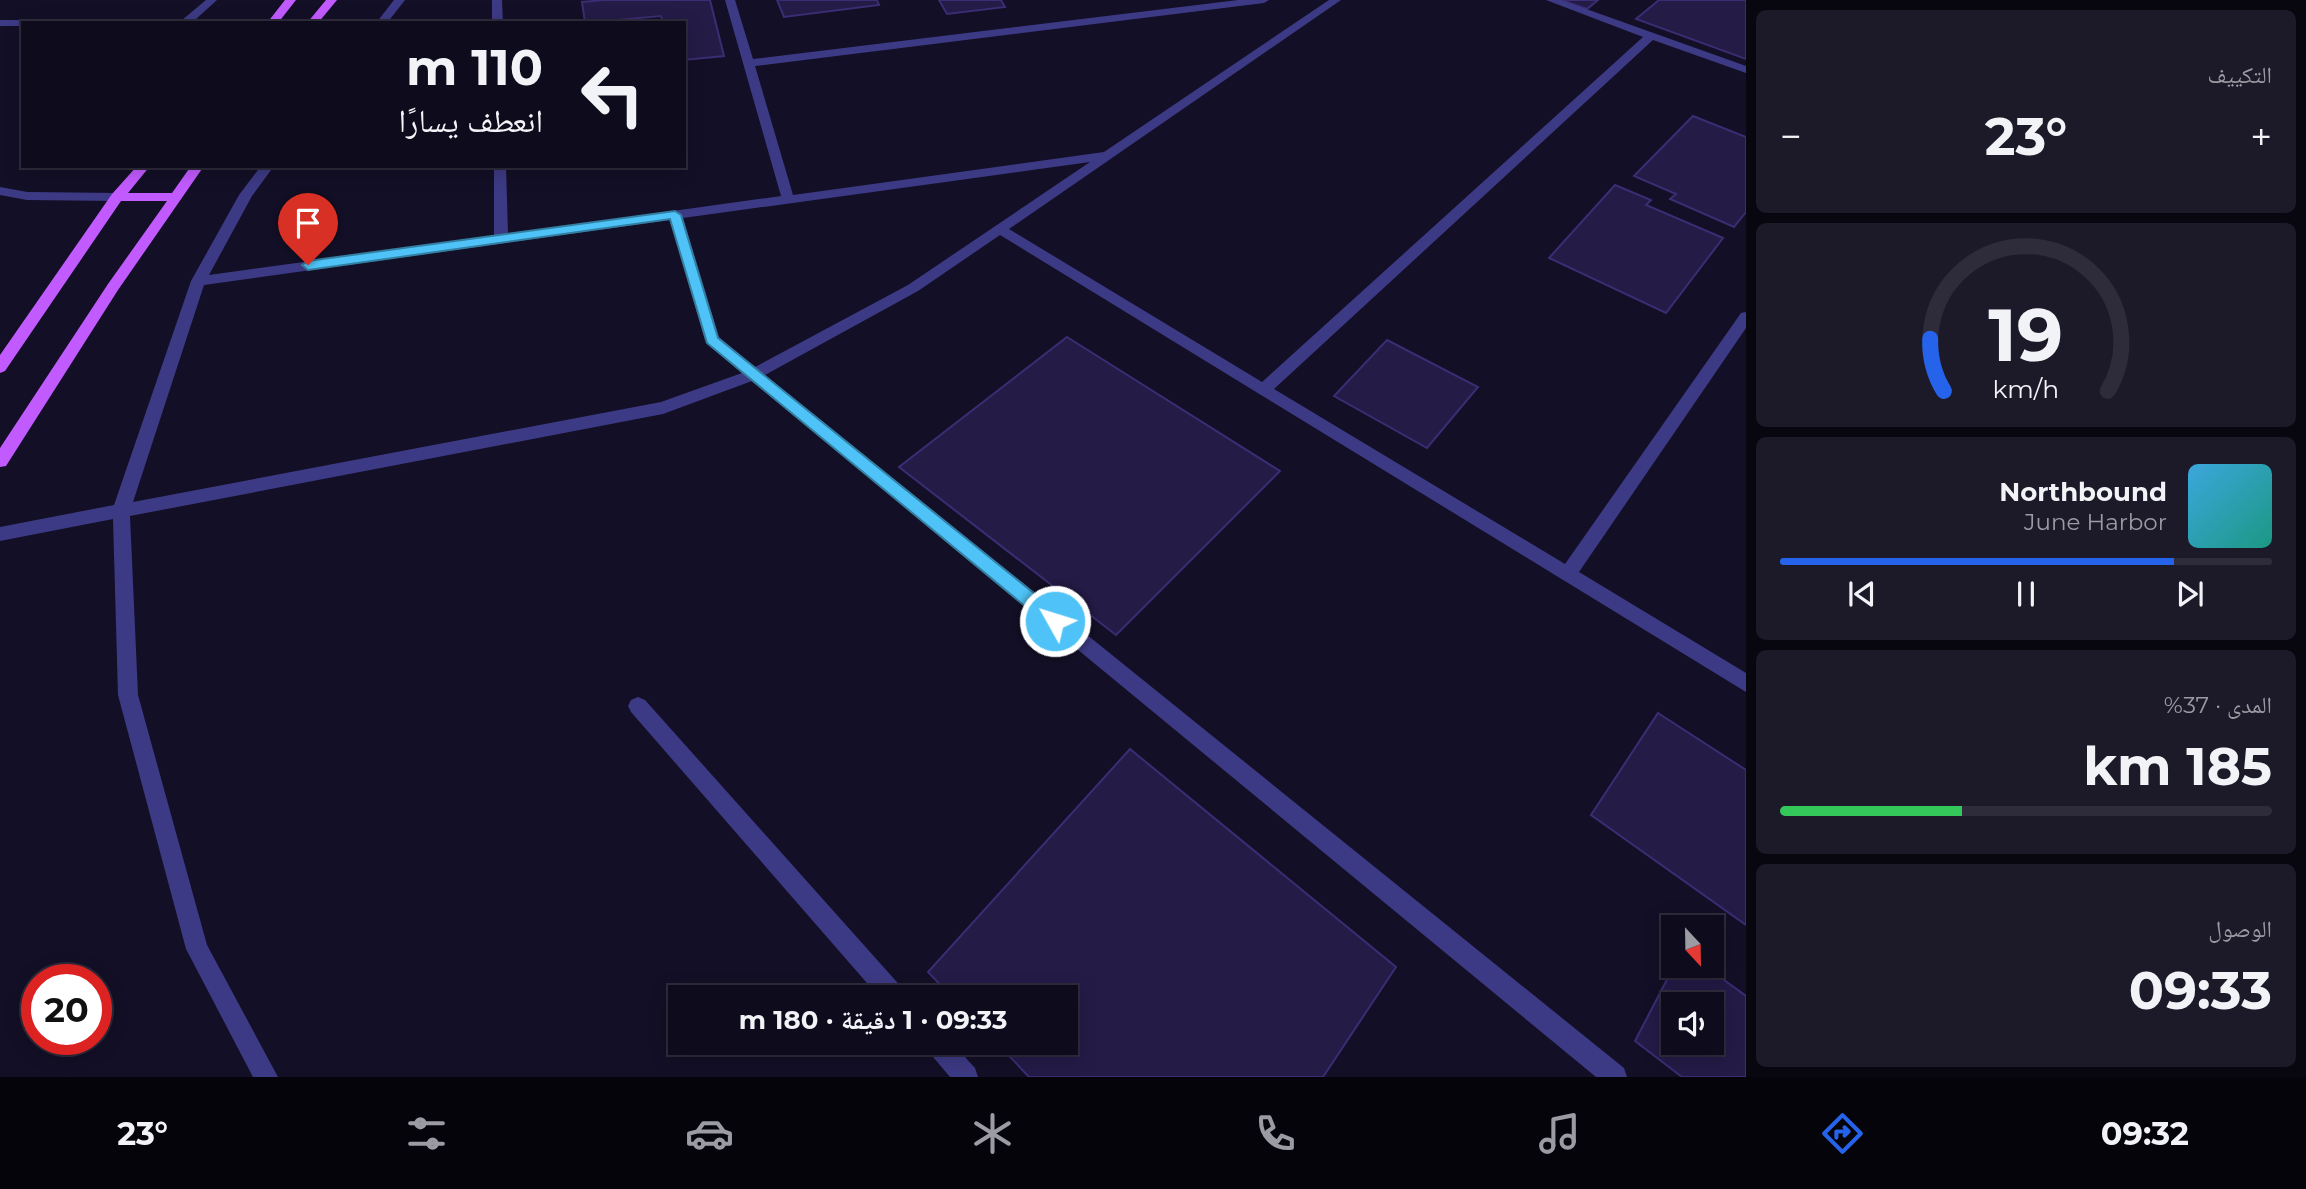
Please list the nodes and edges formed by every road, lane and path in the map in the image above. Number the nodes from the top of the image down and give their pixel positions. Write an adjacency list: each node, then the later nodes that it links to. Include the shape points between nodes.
1 (212, 0): 10 (street)
2 (291, 0): 11 (main road)
3 (332, 0): 12 (main road)
4 (400, 0): 13 (street)
5 (497, 0): 14 (street)
6 (730, 0): 18 (street)
7 (1264, 0): 18 (street)
8 (1336, 0): 20 (street)
9 (1551, 0): 17 (street)
10 (187, 21)
11 (274, 21)
12 (314, 21)
13 (383, 21)
14 (498, 21)
15 (2, 26): 16 (street)
16 (21, 26)
17 (1651, 36): 19 (street); 36 (street)
18 (750, 63): 28 (street)
19 (1746, 71)
20 (1108, 155): 28 (street); 30 (street)
21 (142, 168): 26 (main road)
22 (196, 168): 27 (main road)
23 (266, 168): 32 (street, via 246,195)
24 (500, 168): 31 (street)
25 (0, 191): 26 (street)
26 (117, 197): 27 (main road); 34 (main road)
27 (173, 197): 37 (main road)
28 (788, 199): 29 (street)
29 (675, 215): 31 (street); 35 (street, via 712,340)
30 (999, 229): 35 (street, via 913,288); 36 (street)
31 (502, 239): 32 (street)
32 (198, 281): 38 (street)
33 (1746, 317): 40 (street)
34 (0, 367)
35 (753, 375): 38 (street, via 663,408); 47 (street)
36 (1262, 390): 40 (street)
37 (0, 461)
38 (121, 511): 39 (street); 45 (street, via 128,695 197,948)
39 (0, 534)
40 (1567, 575): 41 (street)
41 (1746, 683)
42 (638, 706): 43 (street)
43 (885, 985)
44 (947, 1055): 46 (street)
45 (266, 1077)
46 (966, 1077)
47 (1615, 1077)

